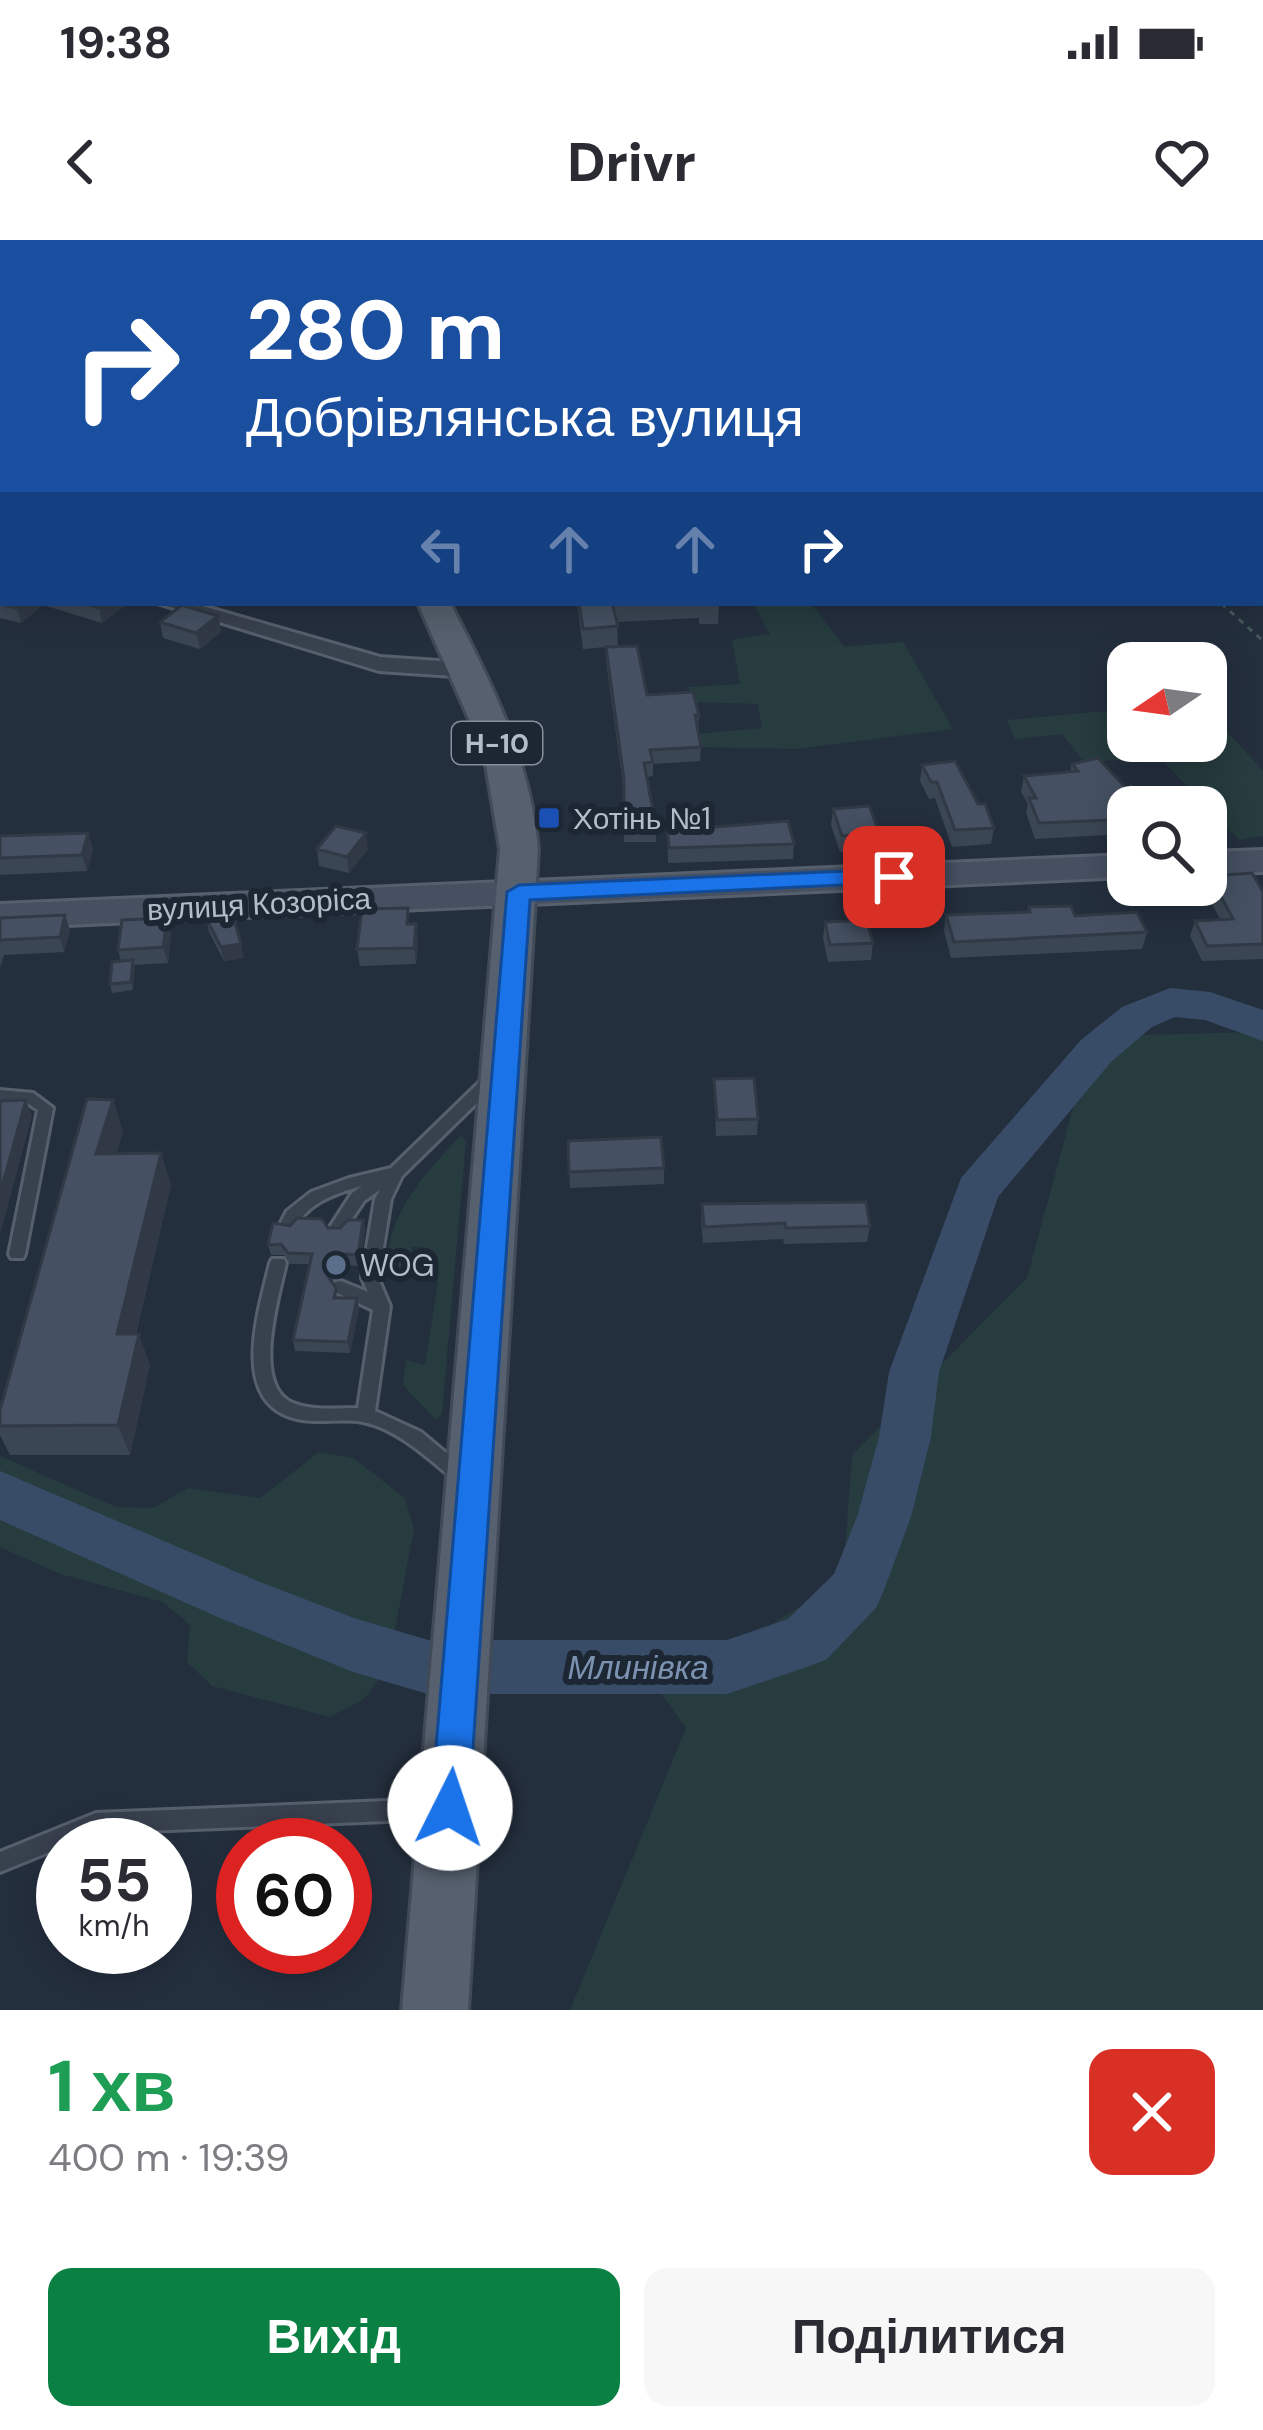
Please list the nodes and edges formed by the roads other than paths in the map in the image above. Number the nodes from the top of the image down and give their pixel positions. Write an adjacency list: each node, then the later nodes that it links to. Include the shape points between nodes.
1 (178, 606): 3 (street, via 379,664)
2 (436, 606): 3 (main road, Н-10)
3 (468, 670): 7 (main road, Н-10, via 515,797)
4 (1262, 861): 5 (street)
5 (1227, 862)
6 (1107, 867): 7 (street, вулиця Козоріса)
7 (519, 892): 8 (street, вулиця Козоріса); 9 (main road, Н-10)
8 (0, 916)
9 (505, 1067): 11 (lane); 19 (main road, Н-10)
10 (0, 1095): 14 (lane, via 46,1108)
11 (396, 1172): 12 (lane, via 300,1205); 13 (lane, via 358,1197); 17 (lane, via 383,1199 370,1277)
12 (286, 1228)
13 (335, 1230)
14 (16, 1254)
15 (278, 1263): 18 (lane, via 261,1361 269,1396 285,1409)
16 (341, 1288): 17 (lane)
17 (382, 1306): 18 (lane)
18 (366, 1415): 19 (lane, via 415,1437)
19 (474, 1486): 20 (main road, Н-10)
20 (450, 1808): 21 (lane, via 96,1822); 22 (main road, Н-10)
21 (0, 1862)
22 (435, 2010)

